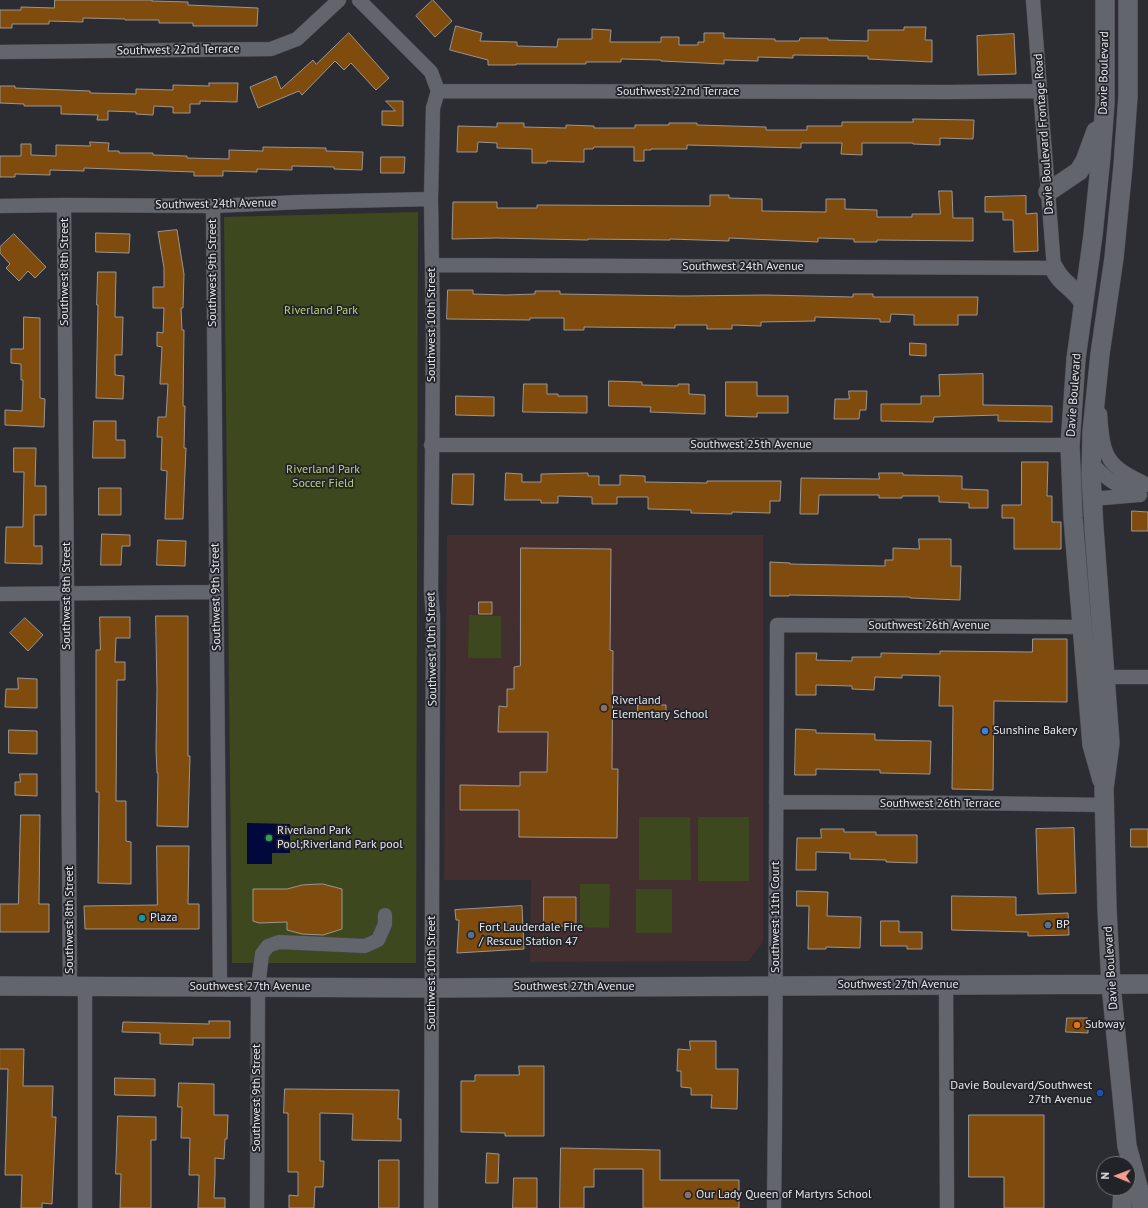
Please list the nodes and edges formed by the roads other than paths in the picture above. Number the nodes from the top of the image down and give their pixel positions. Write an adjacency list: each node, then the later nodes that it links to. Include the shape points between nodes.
1 (340, 0): 6 (street, Southwest 22nd Terrace, via 297,39 271,49)
2 (358, 0): 7 (street, via 431,72)
3 (1034, 0): 8 (street, Davie Boulevard Frontage Road)
4 (1105, 0): 9 (main road, Davie Boulevard)
5 (1128, 0): 18 (main road, Davie Boulevard, via 1128,96 1123,166)
6 (0, 52)
7 (438, 91): 8 (street, Southwest 22nd Terrace); 11 (street, Southwest 10th Street, via 433,108)
8 (1040, 91): 10 (street, Davie Boulevard Frontage Road)
9 (1105, 103): 10 (main road, via 1082,167 1075,175); 17 (main road, Davie Boulevard, via 1099,179)
10 (1048, 192): 16 (street, Davie Boulevard Frontage Road)
11 (431, 200): 14 (street, Southwest 24th Avenue); 15 (street, Southwest 10th Street)
12 (64, 205): 13 (street, Southwest 24th Avenue); 14 (street, Southwest 24th Avenue); 28 (street, Southwest 8th Street)
13 (0, 206)
14 (213, 206): 26 (street, Southwest 9th Street)
15 (432, 265): 16 (street, Southwest 24th Avenue); 20 (street, Southwest 10th Street)
16 (1054, 268): 17 (main road, via 1059,278 1074,290)
17 (1083, 302): 19 (main road, Davie Boulevard)
18 (1098, 376): 22 (main road, Davie Boulevard); 23 (street, via 1102,438 1106,452 1114,464)
19 (1073, 398): 21 (main road, Davie Boulevard); 22 (main road, via 1080,439)
20 (431, 445): 21 (street, Southwest 25th Avenue); 44 (street, Southwest 10th Street)
21 (1070, 445): 25 (main road, via 1082,478); 30 (main road, Davie Boulevard, via 1072,506)
22 (1091, 462): 23 (street, via 1106,479 1118,486); 24 (main road, Davie Boulevard)
23 (1146, 491): 24 (street)
24 (1092, 499): 25 (main road, Davie Boulevard)
25 (1094, 528): 32 (main road, Davie Boulevard)
26 (216, 592): 28 (street); 42 (street, Southwest 9th Street)
27 (0, 594): 28 (street)
28 (67, 594): 41 (street, Southwest 8th Street)
29 (777, 625): 30 (street, Southwest 26th Avenue); 34 (street, Southwest 11th Court)
30 (1082, 627): 33 (main road, Davie Boulevard, via 1092,745)
31 (1148, 676): 32 (street)
32 (1105, 677): 33 (main road, Davie Boulevard, via 1110,742)
33 (1104, 797): 34 (street, Southwest 26th Terrace, via 971,803); 38 (main road, Davie Boulevard)
34 (776, 802): 40 (street, Southwest 11th Court)
35 (385, 914): 43 (street, Southwest 9th Street, via 385,924 378,940 365,946 279,942 268,946 262,954)
36 (1148, 984): 38 (main road, Southwest 27th Avenue)
37 (946, 985): 38 (main road, Southwest 27th Avenue); 40 (main road, Southwest 27th Avenue); 51 (street)
38 (1111, 985): 45 (main road, Davie Boulevard)
39 (0, 986): 41 (main road, Southwest 27th Avenue)
40 (776, 986): 44 (main road, Southwest 27th Avenue); 50 (street, Southwest 11th Court)
41 (77, 987): 42 (main road, Southwest 27th Avenue); 47 (street, Southwest 8th Street)
42 (220, 987): 43 (main road, Southwest 27th Avenue)
43 (258, 987): 44 (main road, Southwest 27th Avenue); 48 (street, Southwest 9th Street)
44 (432, 988): 49 (street, Southwest 10th Street)
45 (1126, 1155): 53 (main road, Davie Boulevard)
46 (1123, 1196): 52 (main road)
47 (85, 1208)
48 (257, 1208)
49 (431, 1208)
50 (774, 1208)
51 (947, 1208)
52 (1122, 1208)
53 (1142, 1208)

